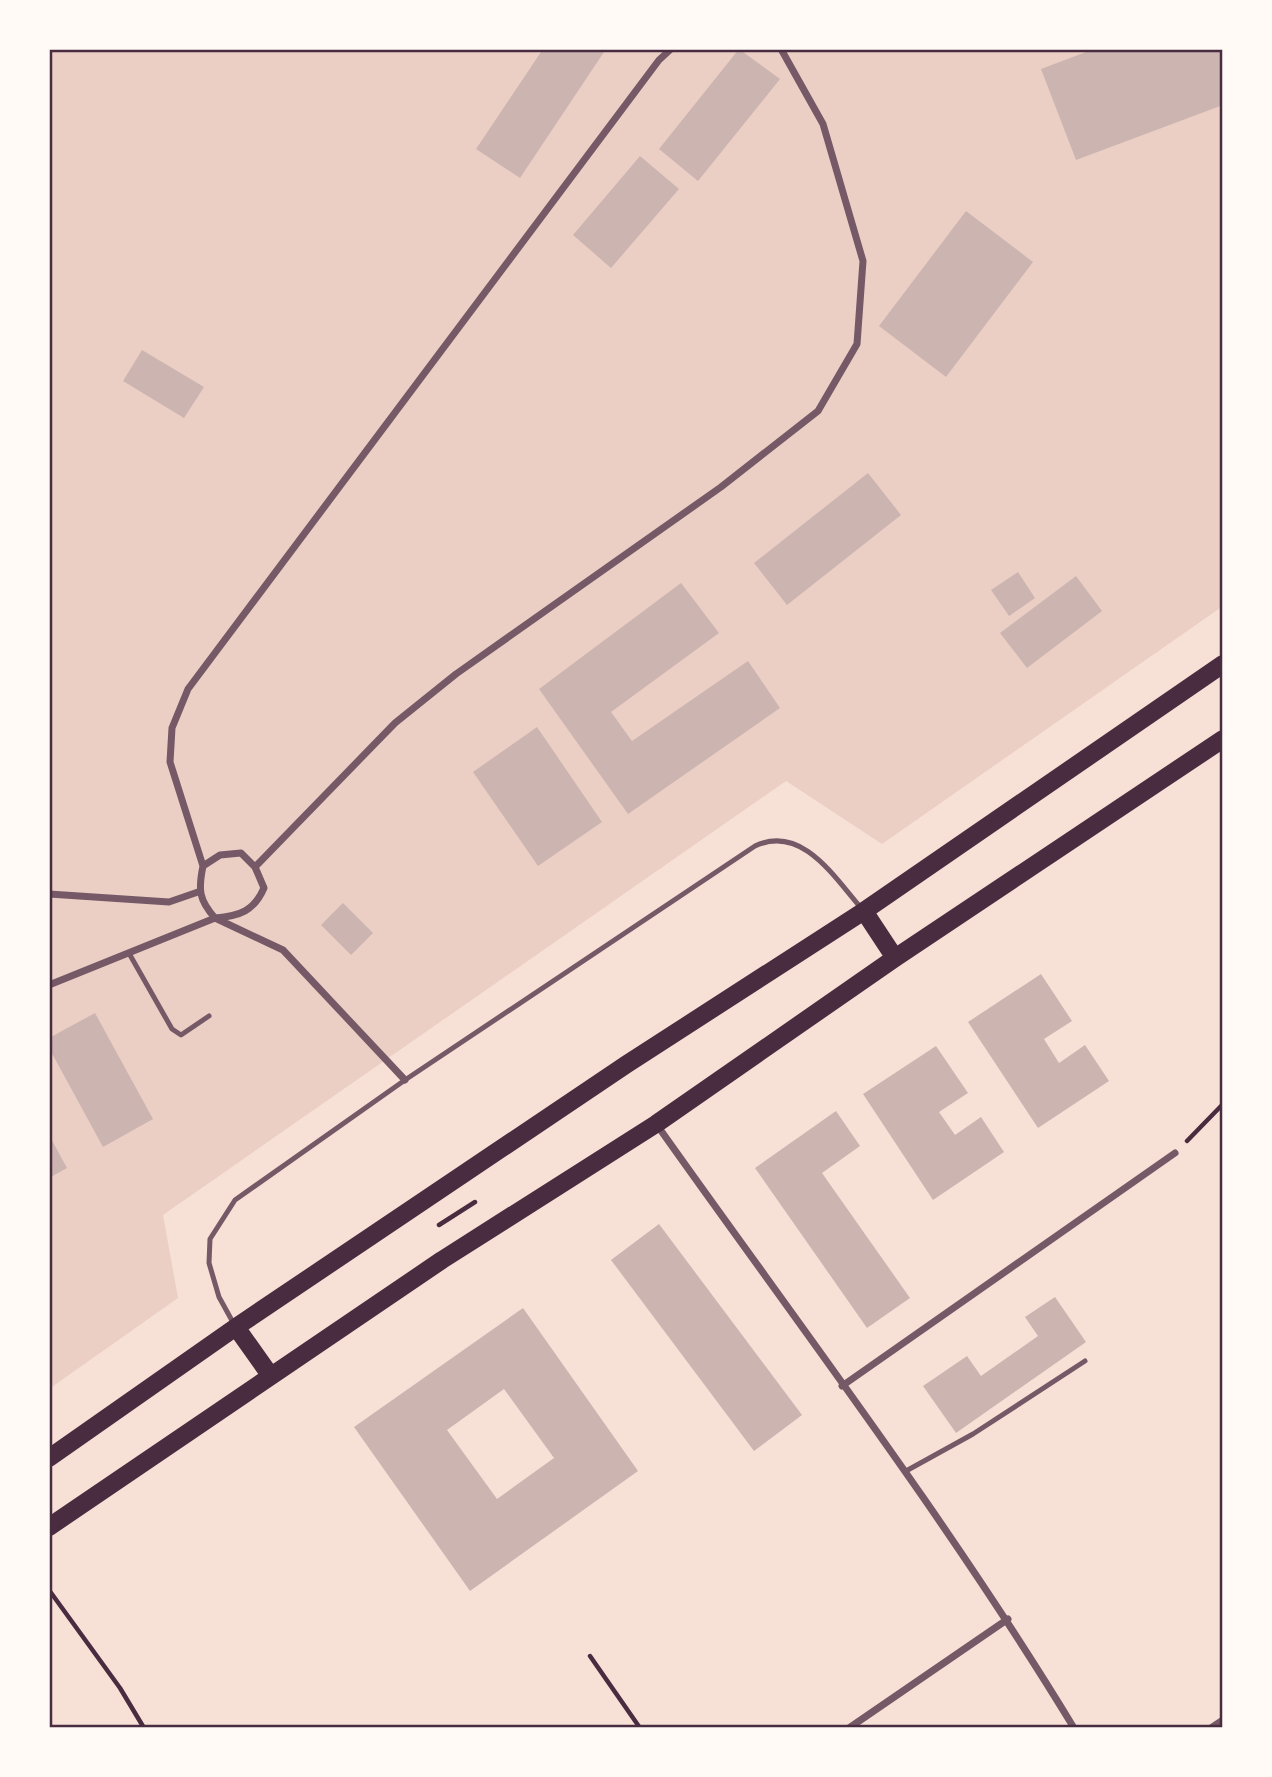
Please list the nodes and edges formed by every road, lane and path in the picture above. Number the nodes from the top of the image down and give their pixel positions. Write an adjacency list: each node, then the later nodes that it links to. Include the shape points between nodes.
1 (670, 49): 5 (street, via 188,689 172,729 170,762)
2 (781, 49): 6 (street, via 823,124 863,261 857,344 818,411 722,487 456,674 395,723)
3 (1223, 664): 9 (main road)
4 (1223, 739): 12 (main road)
5 (203, 866): 6 (street, via 219,855 241,853); 7 (street)
6 (255, 867): 10 (street, via 264,888 257,905 239,916)
7 (198, 892): 8 (street, via 169,902); 10 (street)
8 (49, 894)
9 (864, 911): 12 (main road); 15 (lane, via 816,857 793,843 770,839); 21 (main road, via 615,1071)
10 (215, 918): 11 (street); 15 (street, via 283,950)
11 (130, 955): 13 (street); 14 (lane, via 172,1029 181,1035)
12 (895, 958): 17 (main road)
13 (49, 985)
14 (209, 1016)
15 (405, 1080): 21 (lane, via 260,1180 234,1200 218,1223 210,1239 209,1263 219,1297)
16 (1223, 1104): 18 (path)
17 (656, 1124): 23 (main road); 24 (street)
18 (1175, 1153): 24 (street)
19 (475, 1202): 20 (path)
20 (439, 1225)
21 (236, 1327): 23 (main road); 25 (main road)
22 (1085, 1361): 26 (lane, via 974,1434)
23 (271, 1376): 27 (main road)
24 (842, 1386): 26 (street)
25 (49, 1458)
26 (906, 1471): 29 (street)
27 (49, 1527)
28 (49, 1590): 32 (path)
29 (1008, 1619): 34 (street); 35 (street)
30 (590, 1656): 33 (path)
31 (1223, 1720): 36 (street)
32 (144, 1728)
33 (640, 1728)
34 (849, 1728)
35 (1074, 1728)
36 (1212, 1728)

